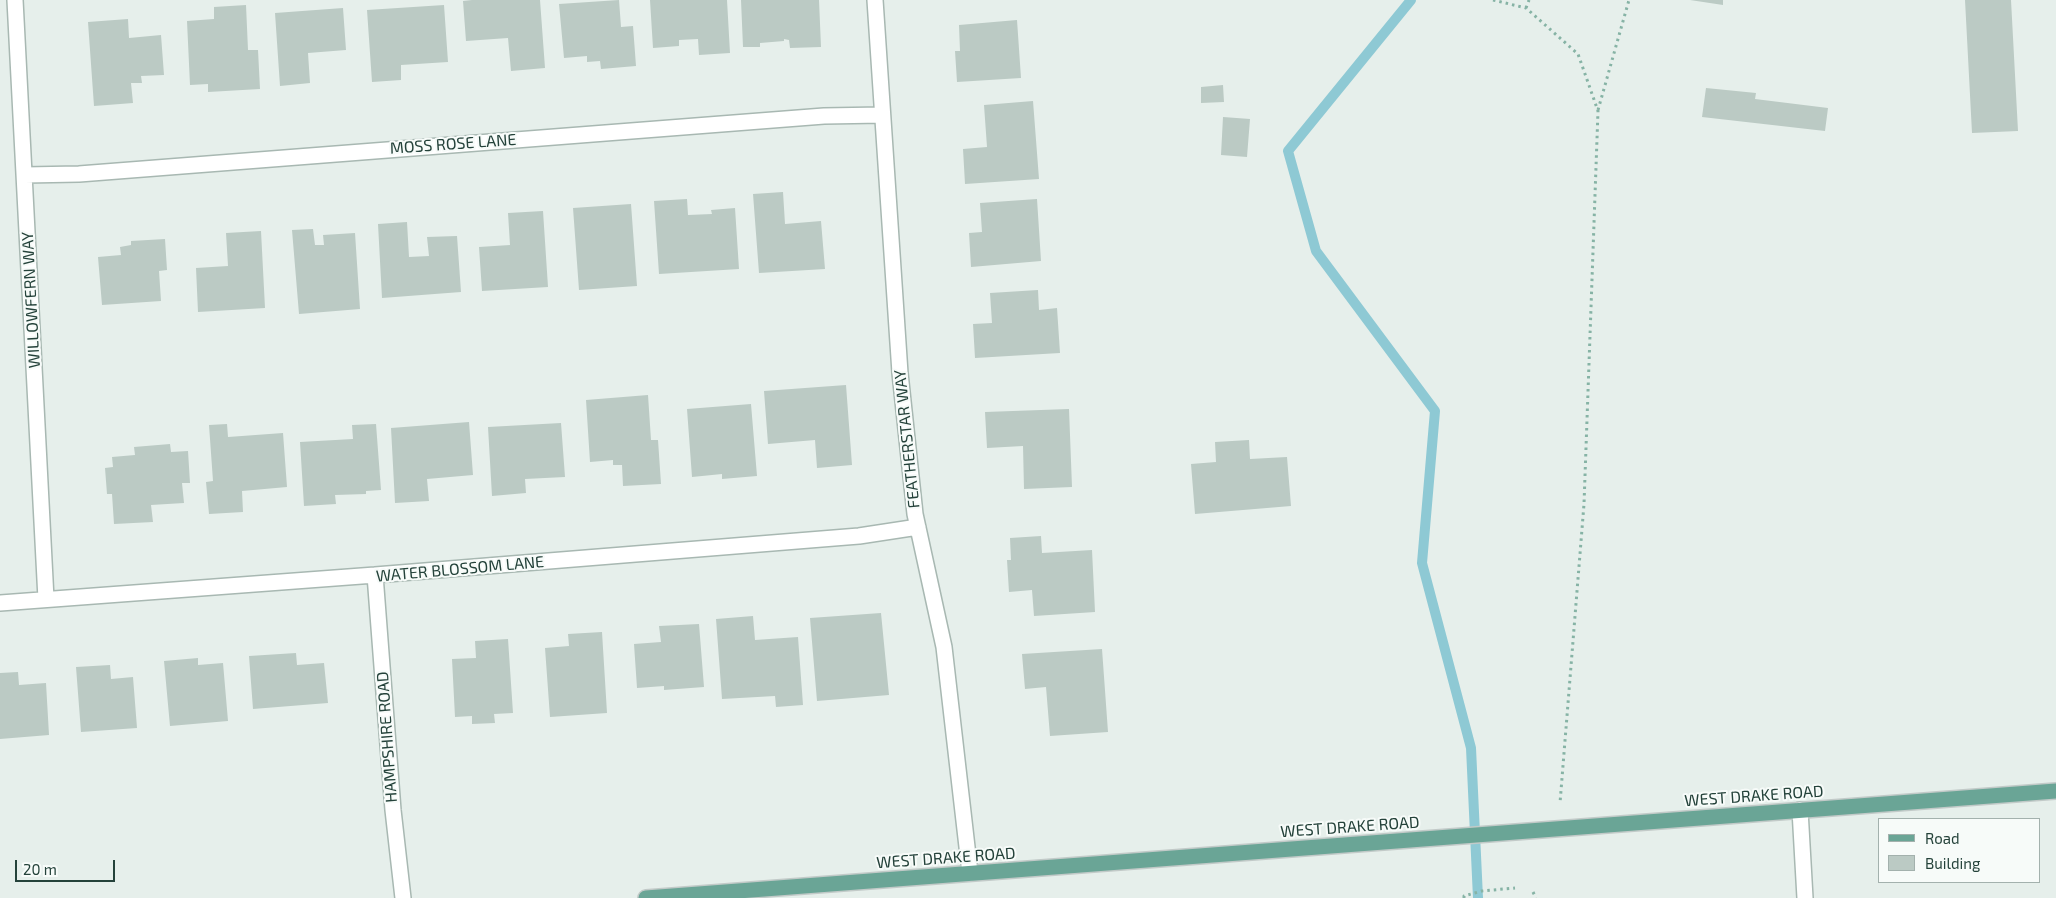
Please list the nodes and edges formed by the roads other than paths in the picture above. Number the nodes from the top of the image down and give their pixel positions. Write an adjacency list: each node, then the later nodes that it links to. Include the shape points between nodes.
1 (15, 0): 4 (street, WILLOWFERN WAY)
2 (875, 0): 3 (street, FEATHERSTAR WAY)
3 (882, 115): 4 (street, MOSS ROSE LANE, via 824,116 79,174); 5 (street, FEATHERSTAR WAY, via 900,373)
4 (25, 175): 7 (street, WILLOWFERN WAY)
5 (918, 527): 6 (street, WATER BLOSSOM LANE, via 859,536); 11 (street, FEATHERSTAR WAY, via 944,648)
6 (375, 576): 7 (street, WATER BLOSSOM LANE); 12 (street, HAMPSHIRE ROAD)
7 (46, 599): 8 (street, WATER BLOSSOM LANE)
8 (0, 603)
9 (2056, 791): 10 (main road, WEST DRAKE ROAD)
10 (1800, 810): 11 (main road, WEST DRAKE ROAD); 14 (street)
11 (970, 873): 13 (main road, WEST DRAKE ROAD)
12 (403, 898)
13 (646, 898)
14 (1805, 898)

